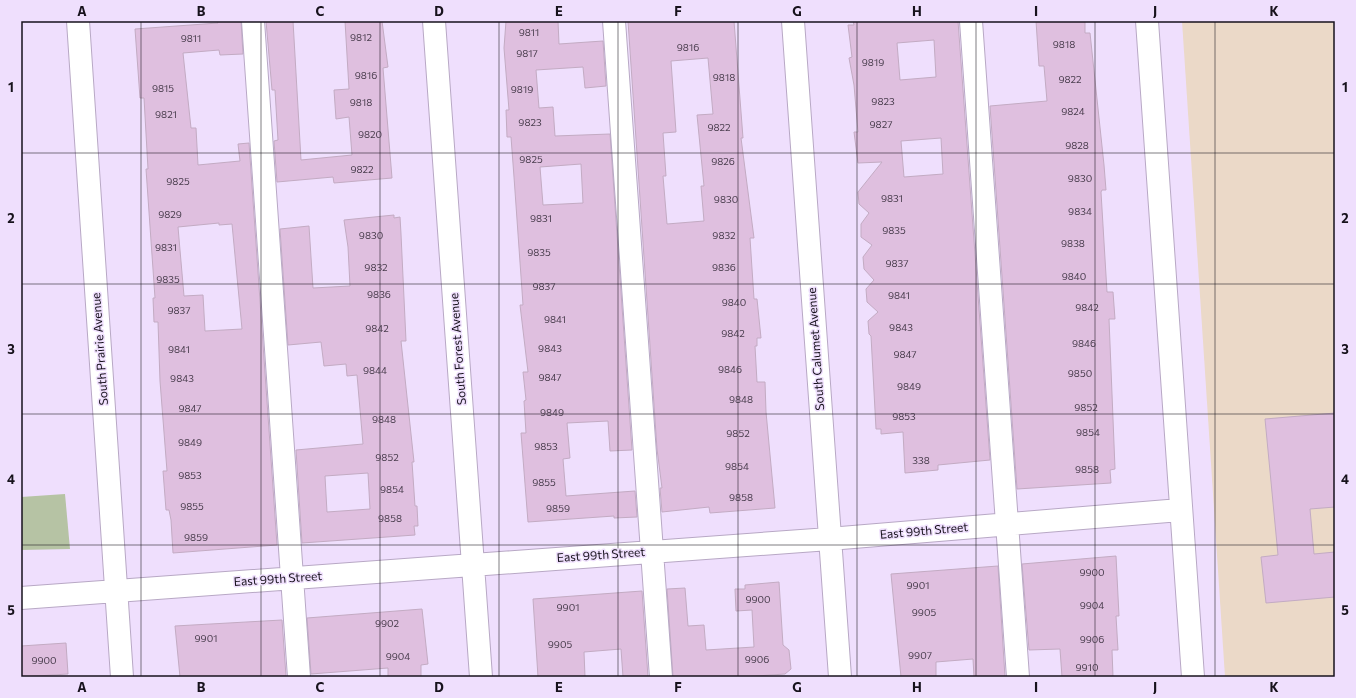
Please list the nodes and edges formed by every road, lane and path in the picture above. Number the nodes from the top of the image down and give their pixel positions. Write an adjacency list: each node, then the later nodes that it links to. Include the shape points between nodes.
1 (78, 21): 14 (street, South Prairie Avenue)
2 (253, 21): 13 (street)
3 (434, 21): 12 (street, South Forest Avenue)
4 (614, 21): 11 (street)
5 (793, 21): 10 (street, South Calumet Avenue)
6 (971, 21): 9 (street)
7 (1147, 21): 8 (street)
8 (1180, 510): 9 (street, East 99th Street); 22 (street)
9 (1007, 525): 10 (street, East 99th Street); 21 (street)
10 (830, 539): 11 (street, East 99th Street); 20 (street, South Calumet Avenue)
11 (652, 552): 12 (street, East 99th Street); 19 (street)
12 (473, 564): 13 (street, East 99th Street); 18 (street, South Forest Avenue)
13 (292, 578): 14 (street, East 99th Street); 17 (street)
14 (116, 591): 15 (street, East 99th Street); 16 (street, South Prairie Avenue)
15 (21, 598)
16 (122, 677)
17 (299, 677)
18 (481, 677)
19 (661, 677)
20 (840, 677)
21 (1018, 677)
22 (1193, 677)

